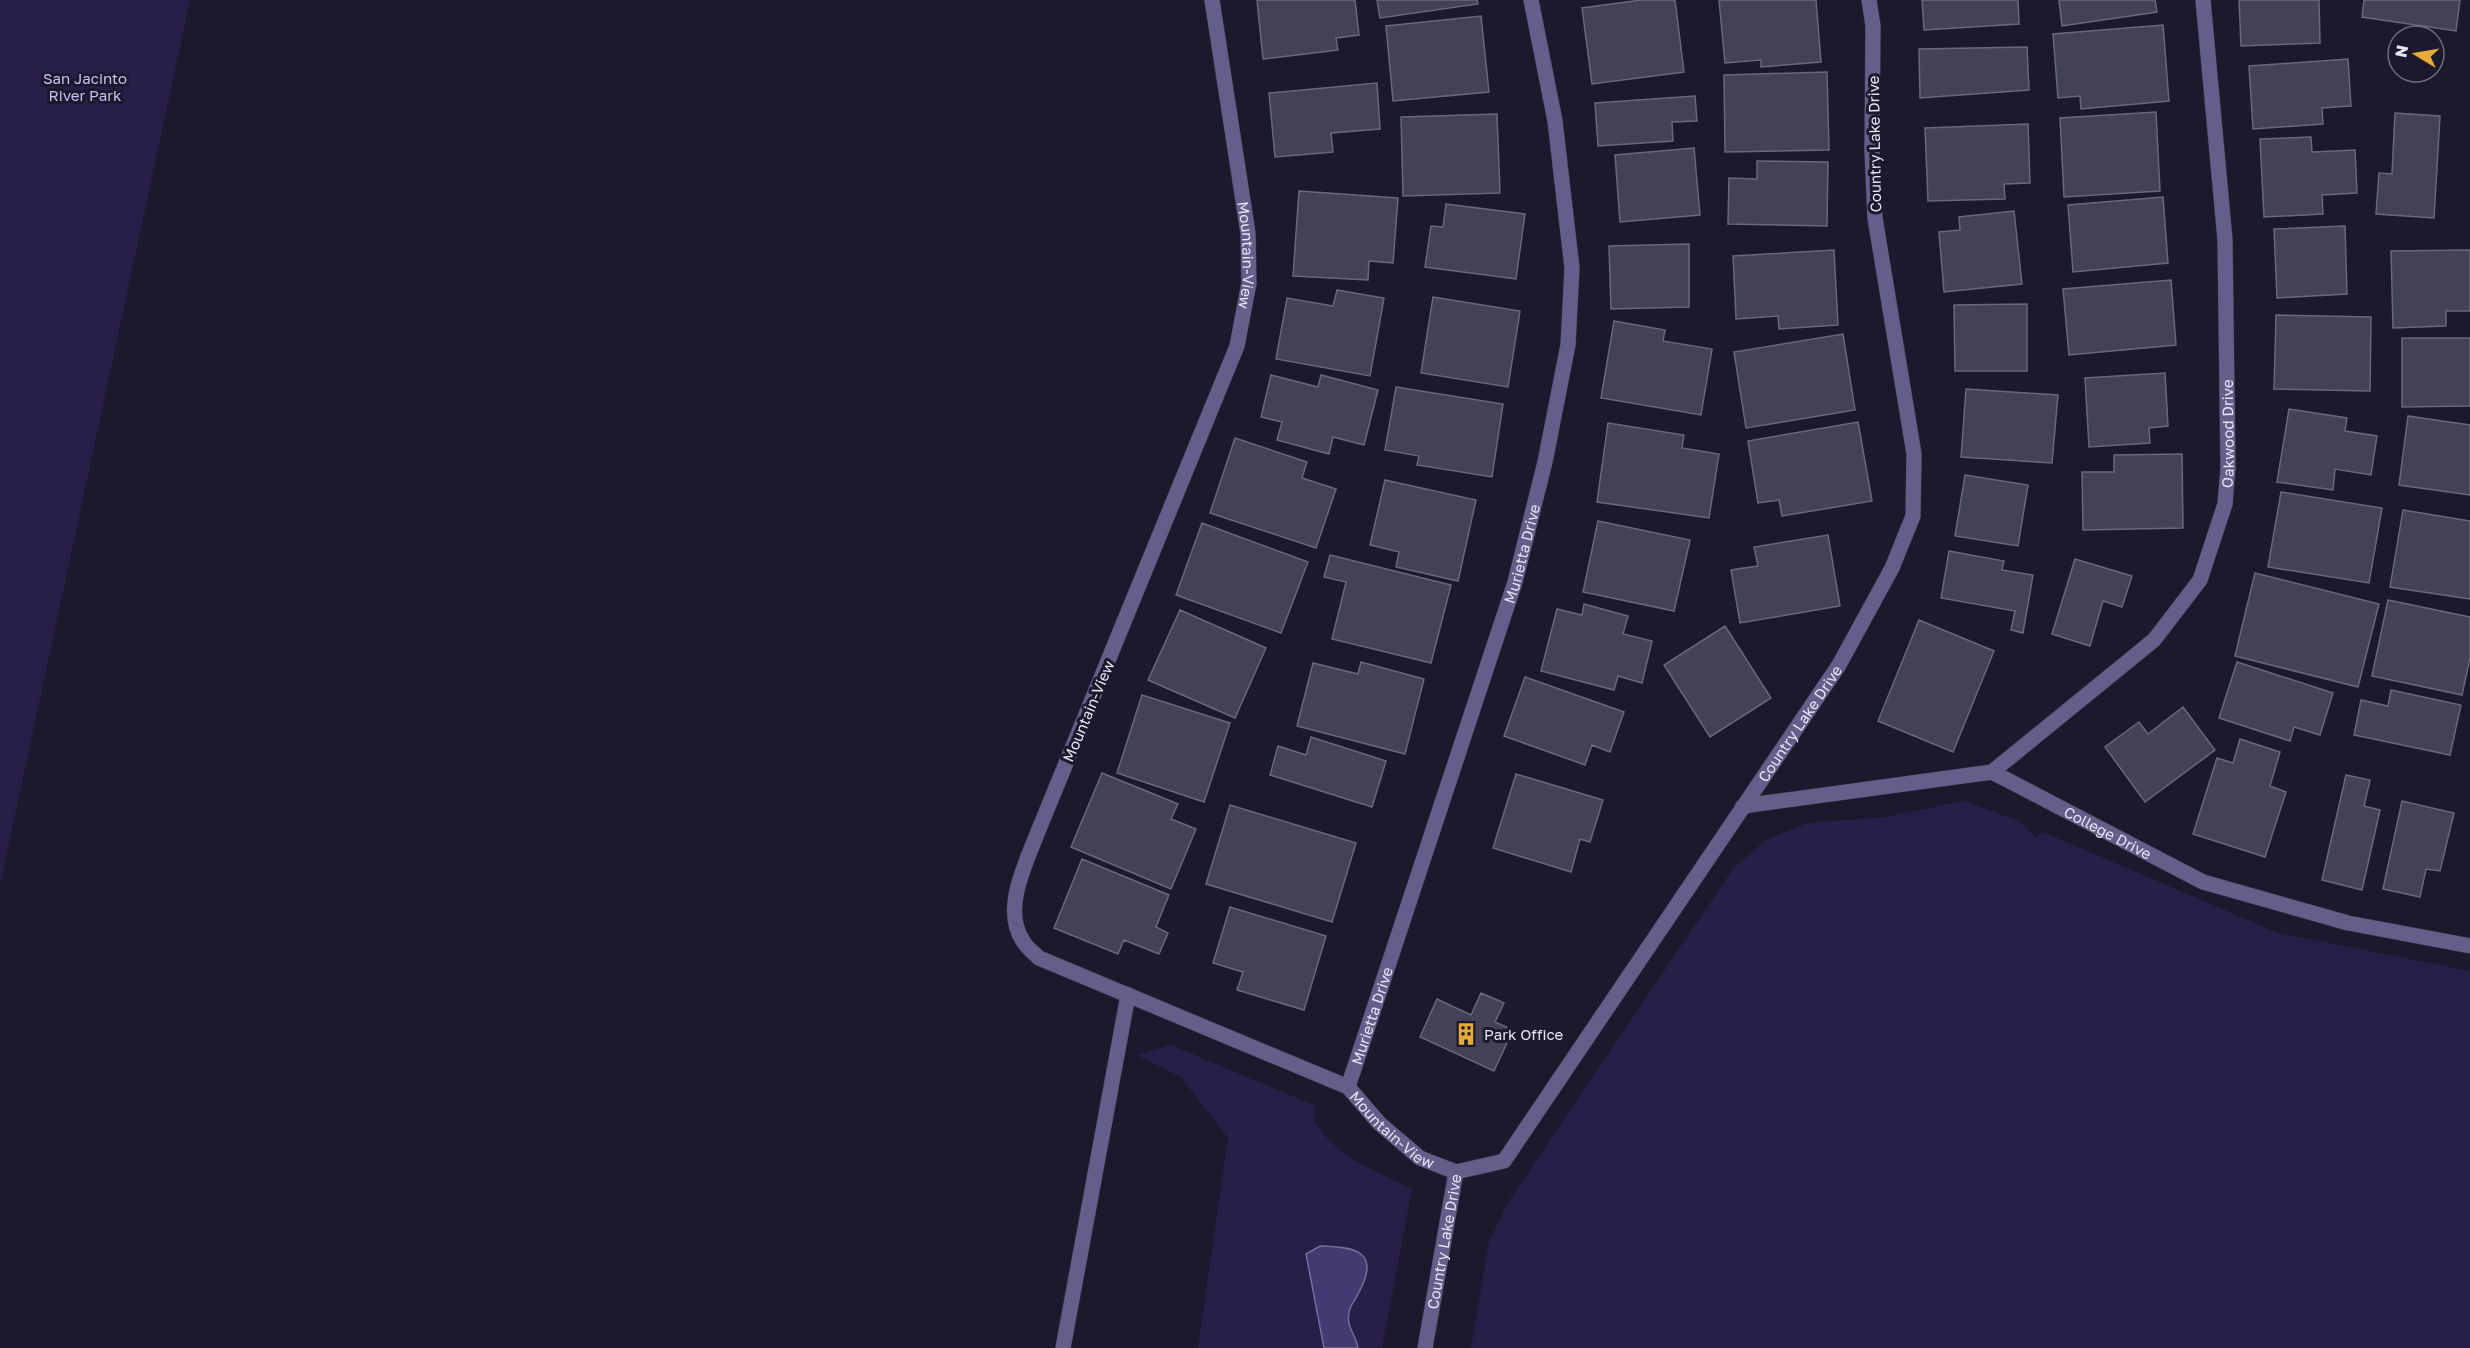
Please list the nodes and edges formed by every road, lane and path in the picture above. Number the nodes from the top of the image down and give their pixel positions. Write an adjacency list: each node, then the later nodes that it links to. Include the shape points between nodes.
1 (1212, 0): 8 (lane, Mountain-View, via 1248,233 1249,283 1237,346 1017,886 1016,920 1022,941 1039,958)
2 (1531, 0): 9 (lane, Murietta Drive, via 1555,121 1570,257 1568,345 1545,462 1515,582)
3 (1869, 0): 6 (lane, Country Lake Drive, via 1873,26 1875,218 1914,454 1913,516 1892,568 1839,665)
4 (2203, 0): 5 (lane, Oakwood Drive, via 2225,240 2225,504 2200,580 2154,640)
5 (1992, 772): 6 (lane); 7 (lane, College Drive, via 2203,882 2348,923)
6 (1743, 806): 10 (lane, Country Lake Drive, via 1504,1161)
7 (2470, 946)
8 (1128, 995): 9 (lane, Mountain-View); 11 (lane)
9 (1348, 1088): 10 (lane, Mountain-View, via 1379,1123 1420,1158)
10 (1456, 1172): 12 (lane, Country Lake Drive)
11 (1063, 1348)
12 (1425, 1348)

